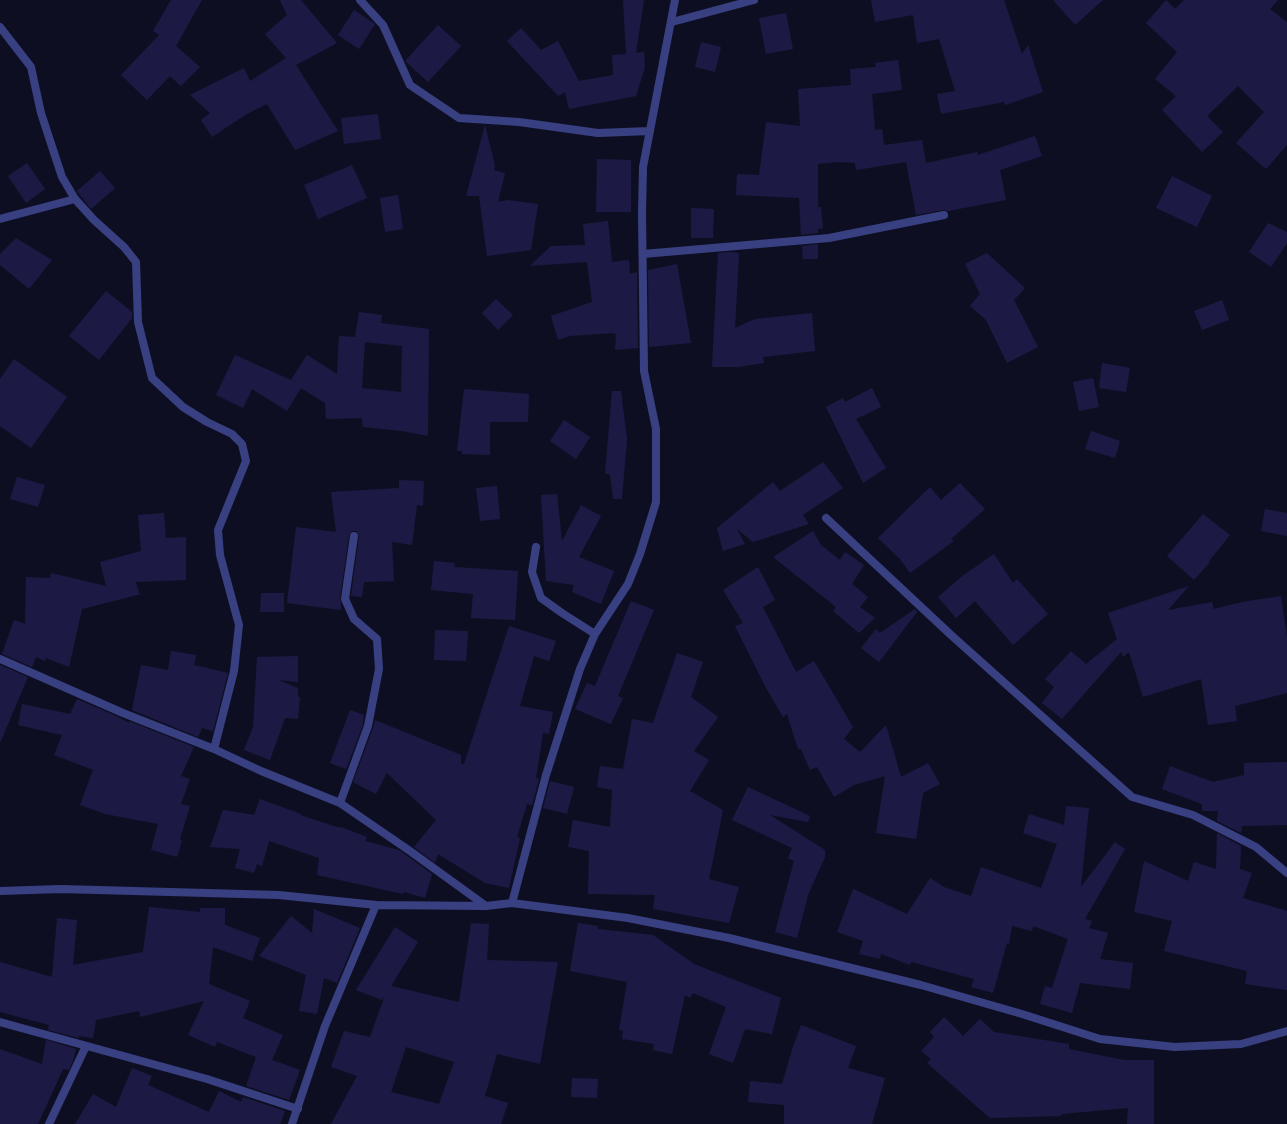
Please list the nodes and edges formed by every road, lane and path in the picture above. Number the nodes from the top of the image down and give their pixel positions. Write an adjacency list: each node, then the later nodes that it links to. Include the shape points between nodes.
1 (360, 0): 6 (street, via 383,25 410,85 459,118 519,122 598,133)
2 (675, 0): 4 (street)
3 (754, 0): 4 (street)
4 (672, 22): 6 (street)
5 (0, 27): 7 (street, via 31,67 41,113 62,177)
6 (650, 131): 10 (street, via 643,167)
7 (75, 199): 9 (street); 16 (street, via 136,262 138,322 152,378 183,407 232,434 242,444 246,461 218,530 220,555 239,625 234,671)
8 (944, 215): 10 (street, via 829,238)
9 (0, 219)
10 (643, 254): 14 (street, via 644,370 656,429 656,502 628,584)
11 (826, 518): 18 (street, via 951,635 1132,797 1193,815 1256,847)
12 (354, 536): 17 (street, via 345,599 354,619 377,639 379,669 368,726)
13 (536, 547): 14 (street, via 532,572 541,598)
14 (595, 634): 20 (street, via 580,669 546,775)
15 (0, 659): 16 (street, via 123,713)
16 (214, 749): 17 (street)
17 (340, 803): 22 (street)
18 (1287, 873)
19 (0, 891): 21 (street, via 61,889 280,895)
20 (512, 902): 22 (street); 24 (street, via 628,918 729,938 921,985 1100,1039 1175,1047 1226,1045 1241,1044)
21 (376, 905): 22 (street); 26 (street, via 325,1026)
22 (486, 906)
23 (0, 1022): 25 (street)
24 (1287, 1031)
25 (86, 1046): 26 (street, via 207,1079); 27 (street)
26 (298, 1109): 28 (street)
27 (49, 1124)
28 (292, 1124)

